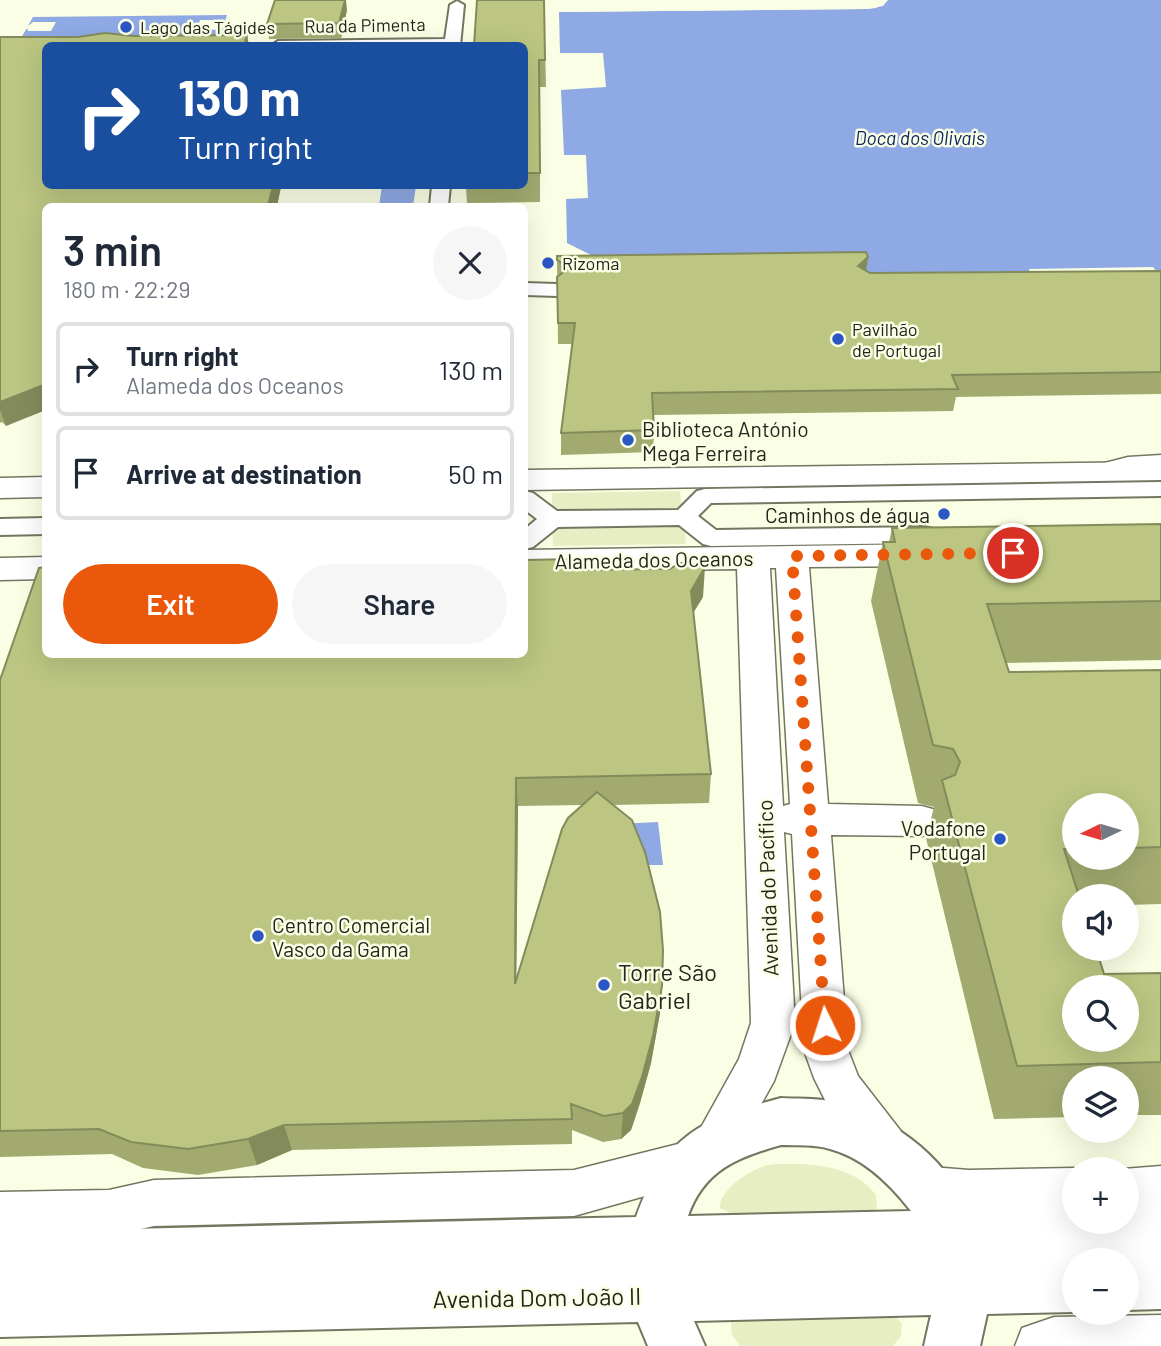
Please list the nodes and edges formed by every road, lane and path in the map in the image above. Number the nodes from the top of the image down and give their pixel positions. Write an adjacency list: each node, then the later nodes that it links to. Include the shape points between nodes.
1 (457, 5): 2 (street)
2 (453, 42)
3 (528, 289): 4 (street)
4 (557, 290)
5 (1161, 460): 7 (lane)
6 (1161, 471): 7 (street)
7 (1080, 472): 8 (street)
8 (528, 480)
9 (42, 487): 10 (street)
10 (0, 488)
11 (1161, 489): 13 (street, Alameda dos Oceanos, via 705,496)
12 (528, 500): 14 (street, Alameda dos Oceanos)
13 (684, 517): 14 (street, Alameda dos Oceanos); 18 (street, Alameda dos Oceanos, via 711,538)
14 (552, 519): 17 (street, Alameda dos Oceanos)
15 (42, 526): 16 (street)
16 (0, 527)
17 (528, 539)
18 (952, 544): 19 (street, Alameda dos Oceanos)
19 (792, 556): 20 (street, Alameda dos Oceanos); 25 (street)
20 (753, 557): 21 (street, Alameda dos Oceanos); 24 (street, Avenida do Pacífico)
21 (528, 561)
22 (42, 568): 23 (street)
23 (0, 569)
24 (755, 621): 25 (street); 26 (street, Avenida do Pacífico)
25 (797, 622): 27 (street)
26 (765, 818): 27 (street); 30 (street, Avenida do Pacífico, via 773,1023 758,1067)
27 (811, 820): 28 (street); 29 (street, via 827,1050 846,1100)
28 (922, 821)
29 (886, 1148): 30 (main road, via 858,1133 799,1119 772,1121); 32 (main road)
30 (705, 1152): 35 (street, via 573,1193); 41 (main road, via 676,1184 666,1203)
31 (1161, 1189): 33 (street)
32 (931, 1190): 34 (street); 40 (main road)
33 (1139, 1190)
34 (1062, 1191)
35 (404, 1197): 36 (street, via 154,1203 109,1213); 38 (street)
36 (0, 1215)
37 (1161, 1231): 40 (main road, Avenida Dom João II)
38 (460, 1247): 39 (main road, Avenida Dom João II); 41 (main road, Avenida Dom João II)
39 (0, 1259)
40 (960, 1262): 41 (main road, Avenida Dom João II); 42 (main road, Avenida Dom João II); 46 (main road, via 960,1327)
41 (657, 1269): 43 (main road, Avenida Dom João II); 45 (main road, via 667,1330)
42 (1062, 1283)
43 (0, 1310)
44 (1161, 1340): 47 (street)
45 (677, 1346)
46 (952, 1346)
47 (1040, 1346)

